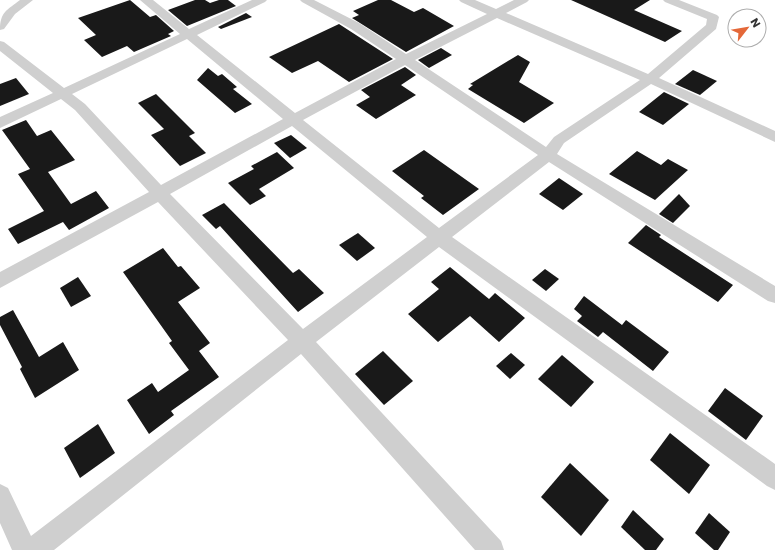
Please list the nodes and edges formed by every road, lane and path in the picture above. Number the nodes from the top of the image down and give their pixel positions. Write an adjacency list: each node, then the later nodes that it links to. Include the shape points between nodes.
1 (27, 0): 9 (street, via 11,12)
2 (146, 0): 10 (street)
3 (261, 0): 10 (street)
4 (306, 0): 12 (street, via 356,26)
5 (465, 0): 8 (street)
6 (523, 0): 8 (street)
7 (669, 0): 13 (street, via 713,17 712,26)
8 (497, 13): 12 (street); 13 (street)
9 (0, 26)
10 (189, 34): 14 (street); 15 (street)
11 (0, 45): 14 (street)
12 (405, 60): 15 (street); 18 (street)
13 (650, 79): 17 (street); 18 (street, via 559,140)
14 (62, 93): 16 (street); 19 (street, via 80,107)
15 (294, 119): 19 (street); 20 (street)
16 (0, 123)
17 (775, 137)
18 (548, 156): 20 (street); 22 (street)
19 (159, 193): 21 (street); 23 (street)
20 (440, 238): 23 (street); 24 (street)
21 (0, 281)
22 (775, 295)
23 (302, 341): 27 (street); 28 (street)
24 (775, 478)
25 (0, 496): 26 (street)
26 (25, 550)
27 (34, 550)
28 (492, 550)

